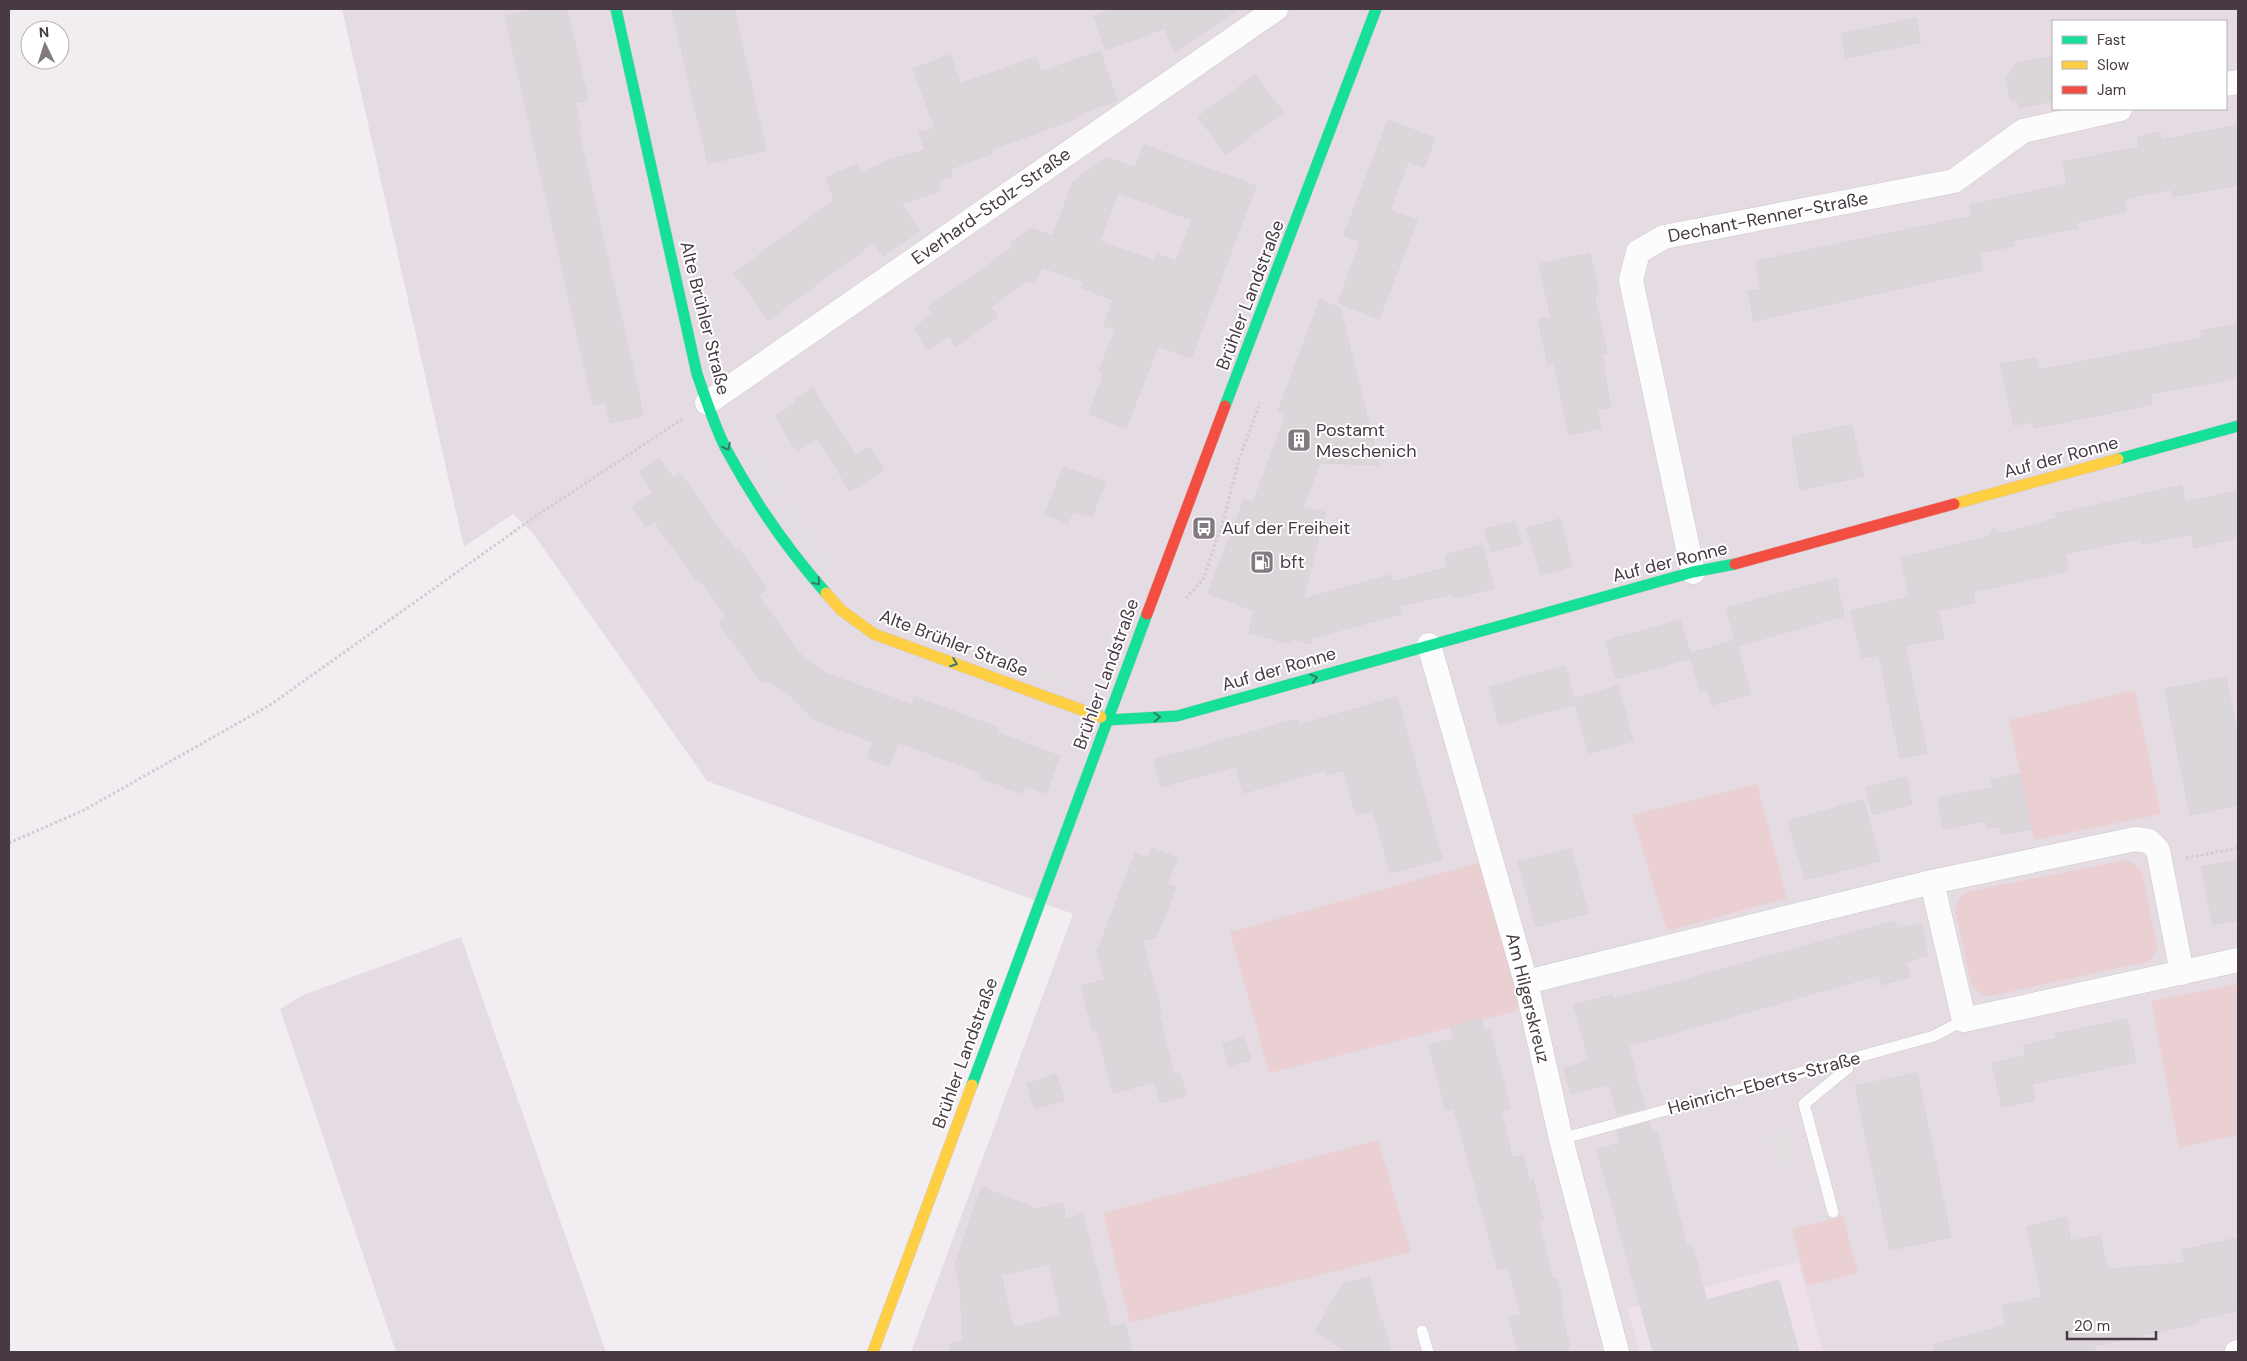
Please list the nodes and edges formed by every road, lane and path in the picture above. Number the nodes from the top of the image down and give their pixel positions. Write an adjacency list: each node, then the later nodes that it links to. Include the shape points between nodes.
1 (616, 9): 5 (street, Alte Brühler Straße, via 697,374)
2 (1276, 9): 5 (street, Everhard-Stolz-Straße)
3 (1376, 9): 9 (street, Brühler Landstraße)
4 (2116, 110): 7 (street, Dechant-Renner-Straße, via 2023,131 1954,180 1664,237 1638,252 1631,280)
5 (707, 403): 9 (street, Alte Brühler Straße, one-way to 9, via 726,448 770,518 840,610 874,634); 10 (path, via 536,516 270,705 84,810)
6 (2238, 426): 7 (street, Auf der Ronne, via 1741,563)
7 (1693, 572): 8 (street, Auf der Ronne)
8 (1429, 645): 9 (street, Auf der Ronne, one-way to 8, via 1177,716); 16 (street, Am Hilgerskreuz)
9 (1108, 720): 22 (street, Brühler Landstraße)
10 (9, 843)
11 (2238, 848): 12 (path)
12 (2160, 863): 13 (street, via 2158,850 2149,840 2135,838); 15 (street)
13 (1932, 882): 16 (street); 17 (street)
14 (2238, 960): 15 (street, Heinrich-Eberts-Straße)
15 (2182, 973): 17 (street, Heinrich-Eberts-Straße)
16 (1526, 982): 19 (street, Am Hilgerskreuz)
17 (1964, 1020): 18 (lane, Heinrich-Eberts-Straße, via 1934,1036)
18 (1846, 1060): 19 (lane, Heinrich-Eberts-Straße); 20 (lane, via 1848,1068 1804,1104)
19 (1561, 1139): 24 (street, Am Hilgerskreuz)
20 (1833, 1212)
21 (1422, 1331): 23 (lane)
22 (872, 1352)
23 (1428, 1352)
24 (1617, 1352)

